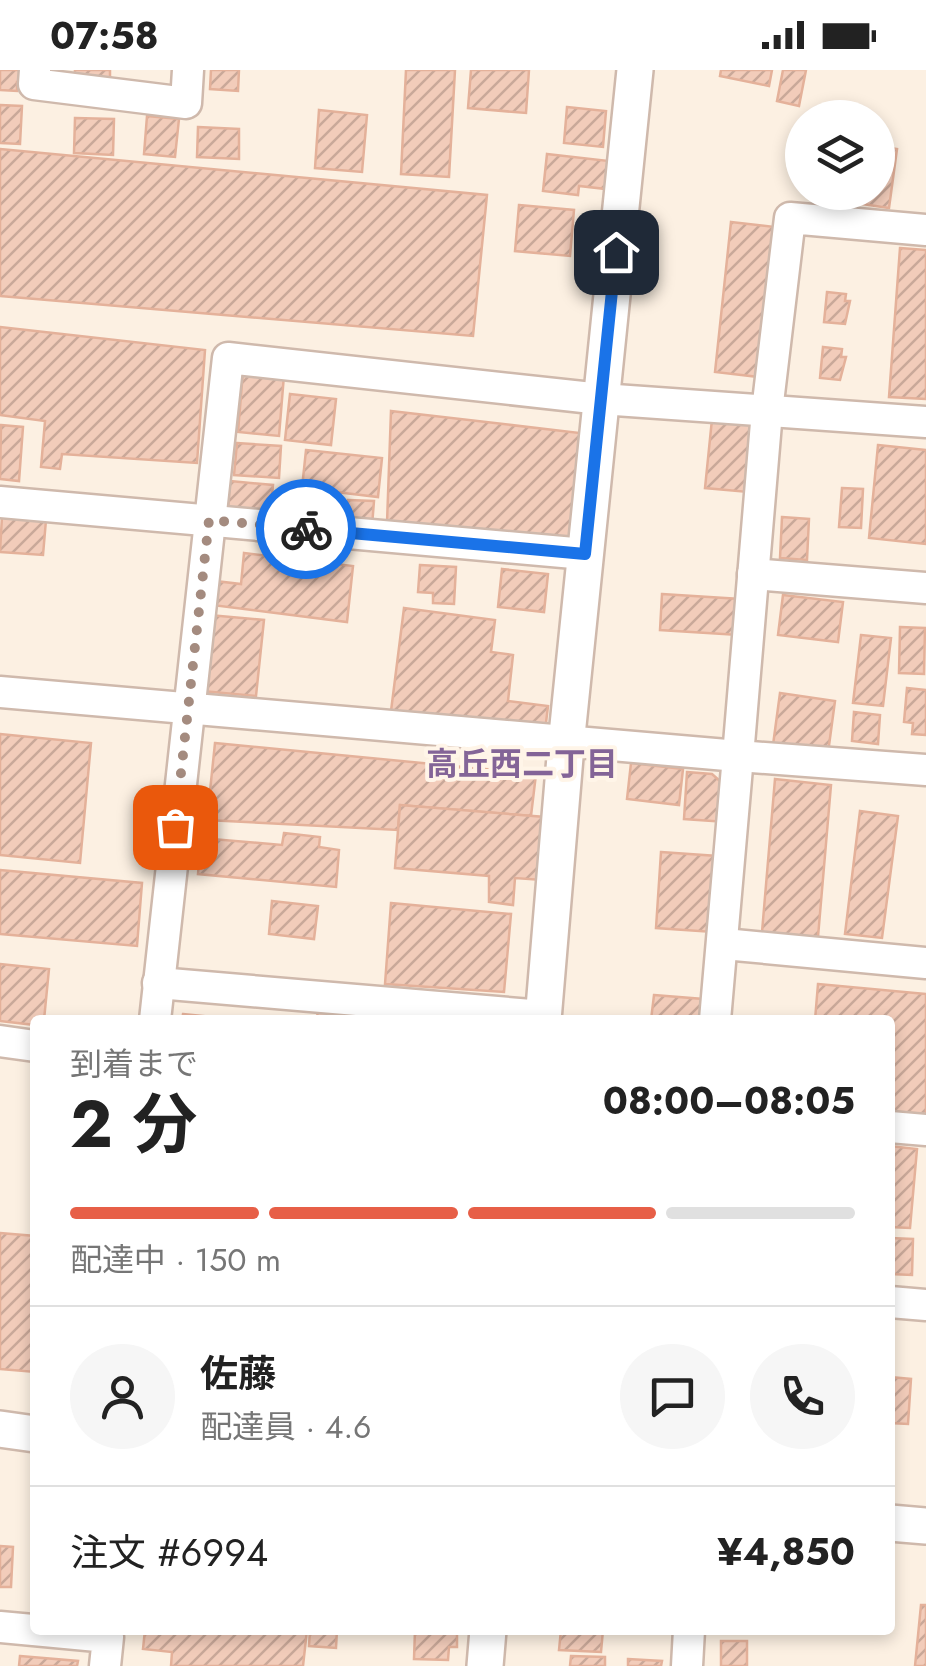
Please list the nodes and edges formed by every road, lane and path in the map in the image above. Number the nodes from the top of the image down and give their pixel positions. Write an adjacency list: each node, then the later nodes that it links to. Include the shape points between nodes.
1 (35, 70): 2 (street, via 34,84 186,103)
2 (188, 70)
3 (635, 70): 5 (street)
4 (926, 230): 6 (street, via 790,218)
5 (601, 398): 6 (street); 9 (street, via 228,358); 10 (street)
6 (767, 411): 7 (street); 11 (street)
7 (926, 422)
8 (0, 502): 9 (street)
9 (209, 520): 10 (street); 14 (street)
10 (585, 554): 15 (street)
11 (753, 574): 12 (street); 16 (street)
12 (926, 588)
13 (0, 692): 14 (street)
14 (187, 710): 15 (street); 20 (street)
15 (566, 745): 16 (street); 23 (street)
16 (738, 756): 17 (street); 18 (street)
17 (926, 770)
18 (724, 944): 19 (street); 24 (street)
19 (926, 963)
20 (158, 983): 21 (street); 22 (street)
21 (155, 1015)
22 (510, 1015)
23 (543, 1015)
24 (716, 1015)
25 (0, 1041): 26 (street)
26 (30, 1045)
27 (895, 1127): 28 (street)
28 (926, 1130)
29 (895, 1302): 30 (street)
30 (926, 1305)
31 (0, 1429): 32 (street)
32 (30, 1433)
33 (895, 1523): 34 (street)
34 (926, 1526)
35 (0, 1626): 36 (street)
36 (30, 1629)
37 (88, 1635): 40 (street, via 108,1637)
38 (487, 1635): 41 (street)
39 (689, 1635): 42 (street)
40 (105, 1666)
41 (484, 1666)
42 (686, 1666)

